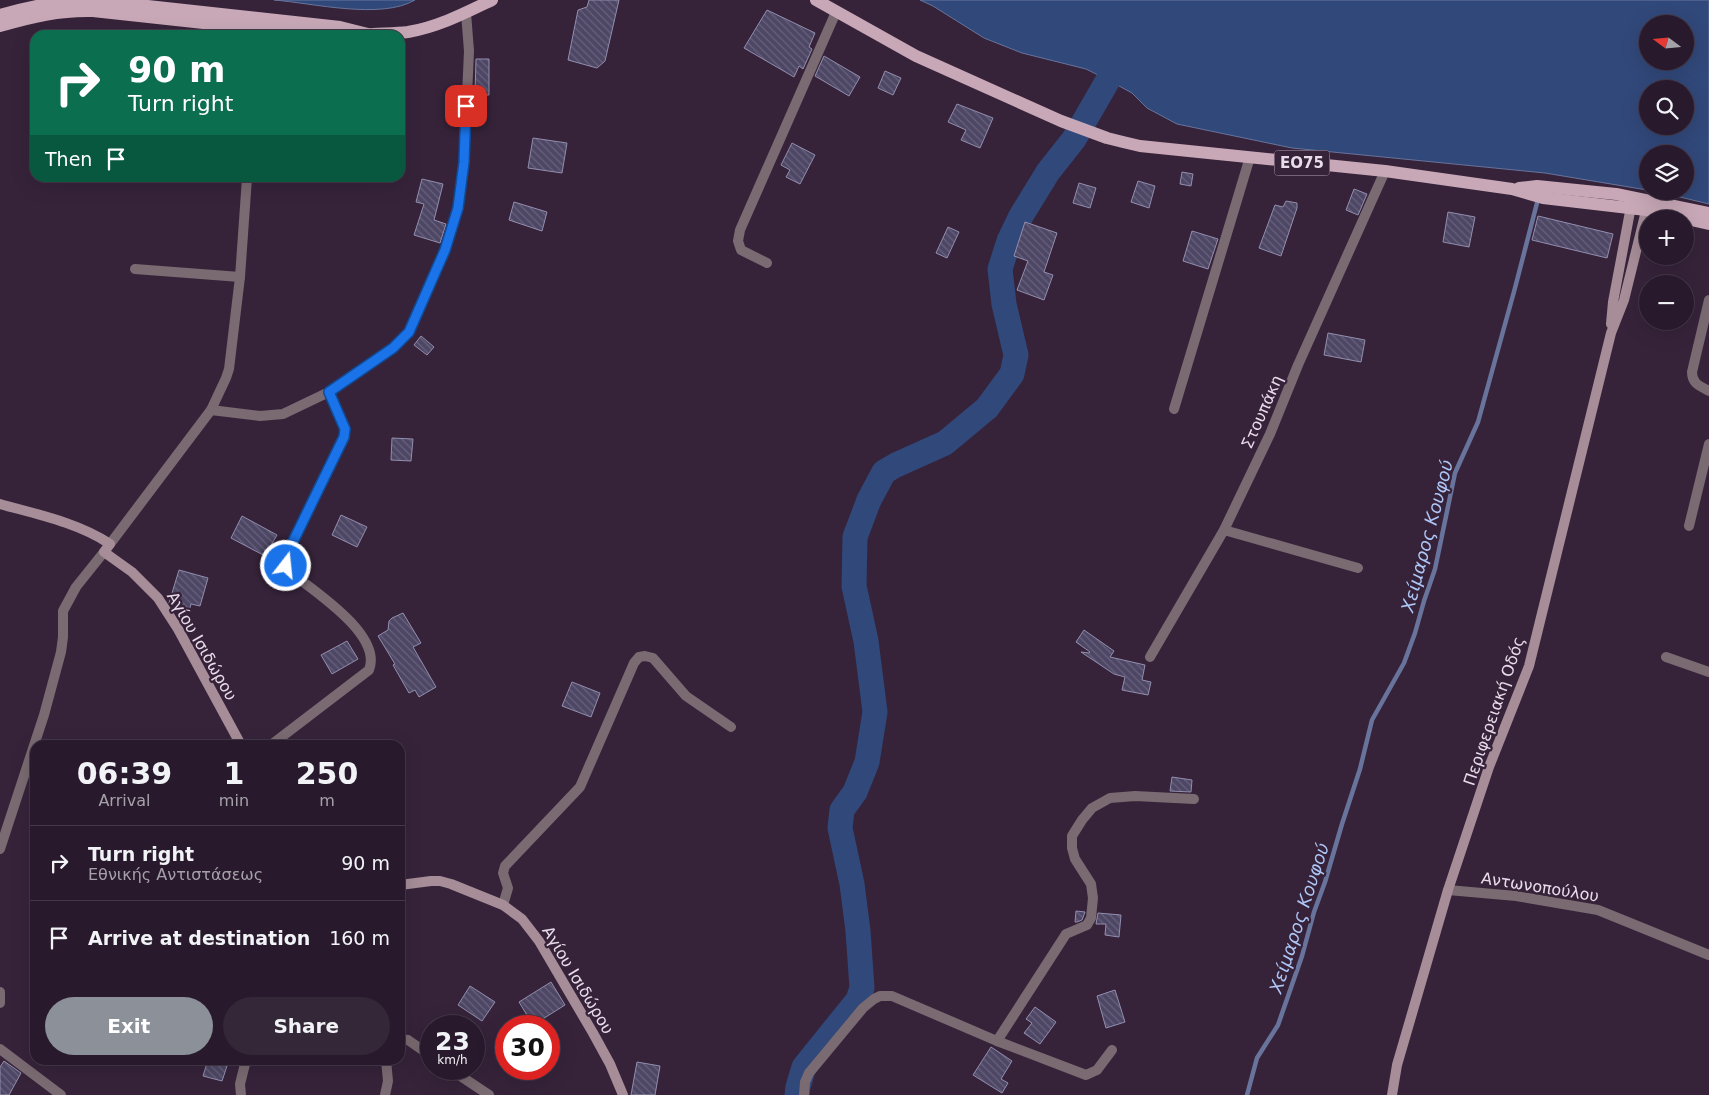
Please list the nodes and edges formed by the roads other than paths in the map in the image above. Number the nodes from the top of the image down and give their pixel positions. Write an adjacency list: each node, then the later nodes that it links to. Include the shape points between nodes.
1 (492, 0): 4 (main road)
2 (816, 0): 3 (main road, ΕΟ75)
3 (836, 12): 10 (main road, ΕΟ75, via 916,56 1092,133 1140,146); 17 (street, via 740,230 738,241 741,250)
4 (466, 13): 9 (main road); 23 (street, via 469,51 464,162 458,208 445,250 409,332 393,348)
5 (0, 15): 8 (main road, via 62,1 93,0)
6 (0, 26): 7 (main road, via 73,11 105,12)
7 (245, 30)
8 (349, 30)
9 (405, 32)
10 (1250, 157): 11 (main road, ΕΟ75); 24 (street)
11 (1385, 171): 13 (main road, ΕΟ75, via 1512,189 1543,198); 29 (street, Στουπάκη, via 1270,434)
12 (247, 182): 19 (street)
13 (1632, 202): 14 (main road, ΕΟ75); 21 (main road, Περιφερειακή Οδός, via 1613,302)
14 (1648, 205): 15 (main road, ΕΟ75); 16 (main road, ΕΟ75); 21 (main road, Περιφερειακή Οδός, via 1624,300)
15 (1709, 213)
16 (1709, 224)
17 (767, 263)
18 (135, 269): 19 (street)
19 (240, 277): 25 (street, via 229,369)
20 (1709, 300): 22 (street, via 1692,372 1695,383)
21 (1611, 333): 43 (main road, Περιφερειακή Οδός, via 1528,666)
22 (1709, 391)
23 (329, 392): 25 (street, via 283,414 260,416); 38 (street, via 345,429 344,437 285,558 286,566 355,625 371,656 371,664 369,670)
24 (1174, 409)
25 (211, 410): 30 (street)
26 (1709, 444): 28 (street)
27 (0, 504): 30 (main road, Αγίου Ισιδώρου, via 89,532)
28 (1689, 526)
29 (1224, 530): 31 (street); 32 (street, Στουπάκη)
30 (107, 548): 36 (street, via 76,587 63,611 63,637); 37 (main road, Αγίου Ισιδώρου, via 158,598)
31 (1358, 568)
32 (1150, 656)
33 (1666, 657): 34 (street)
34 (1709, 672)
35 (731, 727): 44 (street, via 686,696 653,658 639,657 580,787 505,866 503,873 508,888)
36 (36, 740)
37 (238, 740)
38 (278, 740)
39 (30, 757): 41 (street)
40 (1194, 799): 49 (street, via 1110,798 1092,808 1082,820 1072,836 1072,848 1091,884 1091,918 1087,925 1066,934)
41 (0, 849)
42 (405, 884): 44 (main road, Αγίου Ισιδώρου, via 440,881)
43 (1448, 890): 45 (street, Αντωνοπούλου, via 1516,896 1598,910); 62 (main road, Περιφερειακή Οδός, via 1397,1065)
44 (503, 905): 60 (main road, Αγίου Ισιδώρου, via 522,919 539,940 610,1064)
45 (1709, 954)
46 (0, 992): 47 (street)
47 (0, 1003)
48 (405, 1040): 50 (street)
49 (997, 1041): 52 (street, via 1086,1075 1097,1070); 61 (street, via 892,996 880,996 868,1002 815,1065 806,1082)
50 (420, 1048)
51 (0, 1049): 56 (street)
52 (1112, 1050)
53 (245, 1065): 57 (street)
54 (386, 1065): 58 (street)
55 (466, 1080): 59 (street)
56 (61, 1095)
57 (241, 1095)
58 (385, 1095)
59 (489, 1095)
60 (623, 1095)
61 (804, 1095)
62 (1392, 1095)

